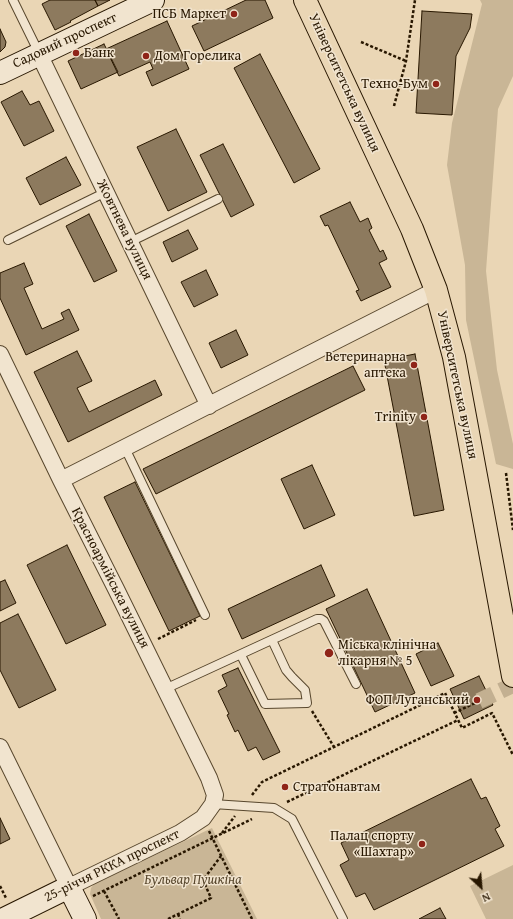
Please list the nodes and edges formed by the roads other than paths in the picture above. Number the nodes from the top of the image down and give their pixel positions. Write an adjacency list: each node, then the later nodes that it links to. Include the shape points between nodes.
1 (13, 0): 4 (lane)
2 (152, 0): 4 (street, Садовий проспект)
3 (305, 0): 10 (main road, Університетська вулиця, via 412,229)
4 (40, 54): 5 (street, Садовий проспект); 6 (street, Жовтнева вулиця)
5 (0, 73)
6 (106, 192): 8 (lane); 9 (street, Жовтнева вулиця)
7 (218, 199): 9 (lane)
8 (8, 240)
9 (130, 242): 12 (street, Жовтнева вулиця)
10 (436, 290): 12 (street); 18 (main road, Університетська вулиця, via 454,357)
11 (0, 354): 14 (street, Красноармійська вулиця)
12 (209, 406): 13 (street)
13 (126, 448): 14 (street); 15 (lane)
14 (61, 480): 20 (street, Красноармійська вулиця)
15 (205, 615)
16 (272, 640): 17 (lane); 17 (lane, via 286,670 305,690 307,703 265,704); 19 (lane, via 321,619)
17 (241, 655): 20 (lane)
18 (513, 676)
19 (356, 684)
20 (165, 689): 22 (street, Красноармійська вулиця, via 209,778 215,794)
21 (0, 747): 23 (street)
22 (213, 804): 23 (street, 25-річчя РККА проспект, via 203,818 180,833); 26 (lane, via 274,808 292,819)
23 (69, 887): 24 (street, 25-річчя РККА проспект); 25 (street)
24 (5, 909)
25 (85, 919)
26 (343, 919)

